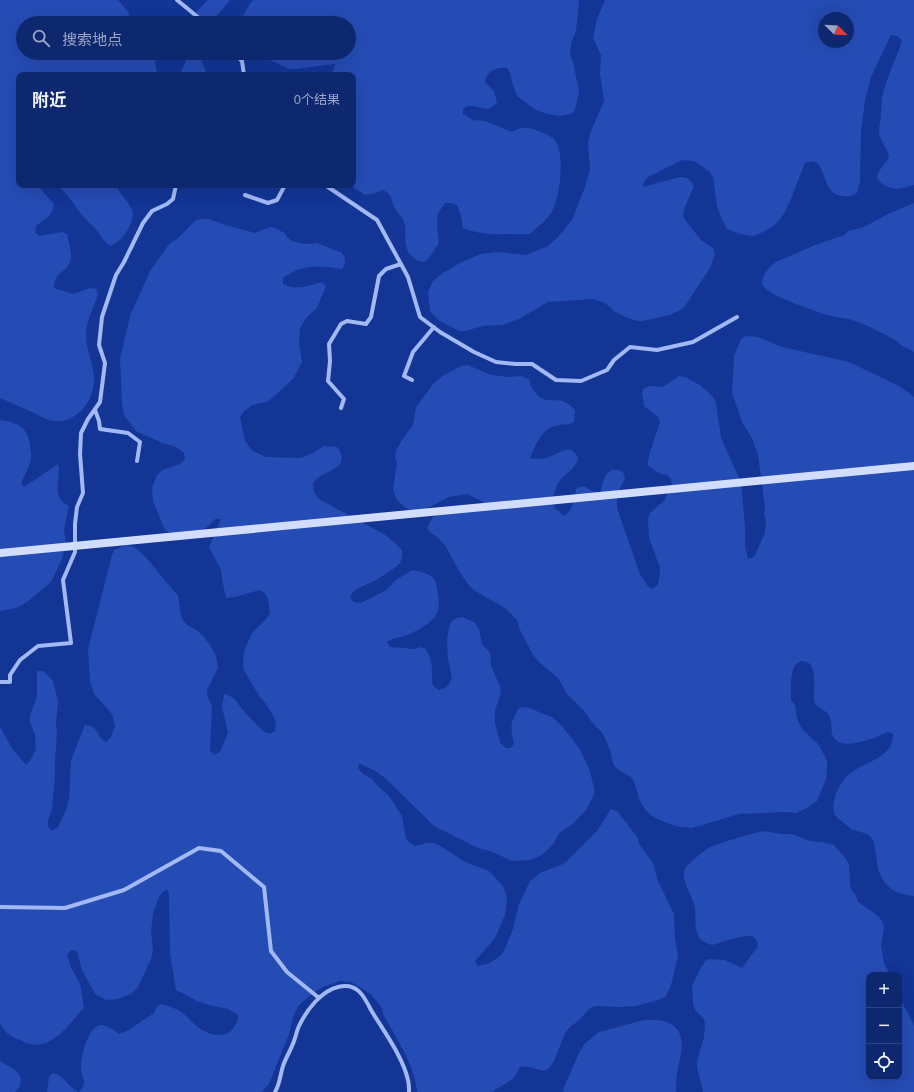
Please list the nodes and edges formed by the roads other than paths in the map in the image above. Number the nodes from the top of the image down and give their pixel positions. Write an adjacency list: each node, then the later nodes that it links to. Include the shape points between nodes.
1 (177, 0): 2 (street)
2 (196, 16)
3 (241, 60): 4 (street)
4 (244, 72)
5 (175, 188): 14 (street, via 173,198 152,211 143,222 116,275 102,317 99,345 105,363 100,402)
6 (284, 188): 8 (street, via 278,200 268,203)
7 (329, 188): 9 (street, via 377,220)
8 (245, 195)
9 (401, 264): 11 (street, via 408,277 420,317); 13 (street, via 386,269 379,276 371,317 366,324 347,321 341,324 329,344 328,381 344,399)
10 (737, 318): 11 (street, via 693,342 657,350 630,347 614,360 607,370 581,381 556,380 532,364 496,362 474,352)
11 (434, 327): 12 (street, via 413,352 404,376)
12 (412, 380)
13 (341, 408)
14 (95, 410): 15 (street, via 100,428 128,433 140,442); 17 (street, via 81,433 83,493 76,512)
15 (137, 461)
16 (914, 466): 17 (street)
17 (75, 546): 18 (street); 19 (street, via 63,580 71,643 38,646 20,660 10,675 10,682)
18 (0, 553)
19 (0, 682)
20 (0, 907): 21 (street, via 65,908 124,890 198,848 221,851 264,887 272,951 286,972)
21 (319, 998): 22 (street, via 300,1024); 23 (street, via 340,986 353,987 362,994 403,1066)
22 (275, 1092)
23 (409, 1092)

